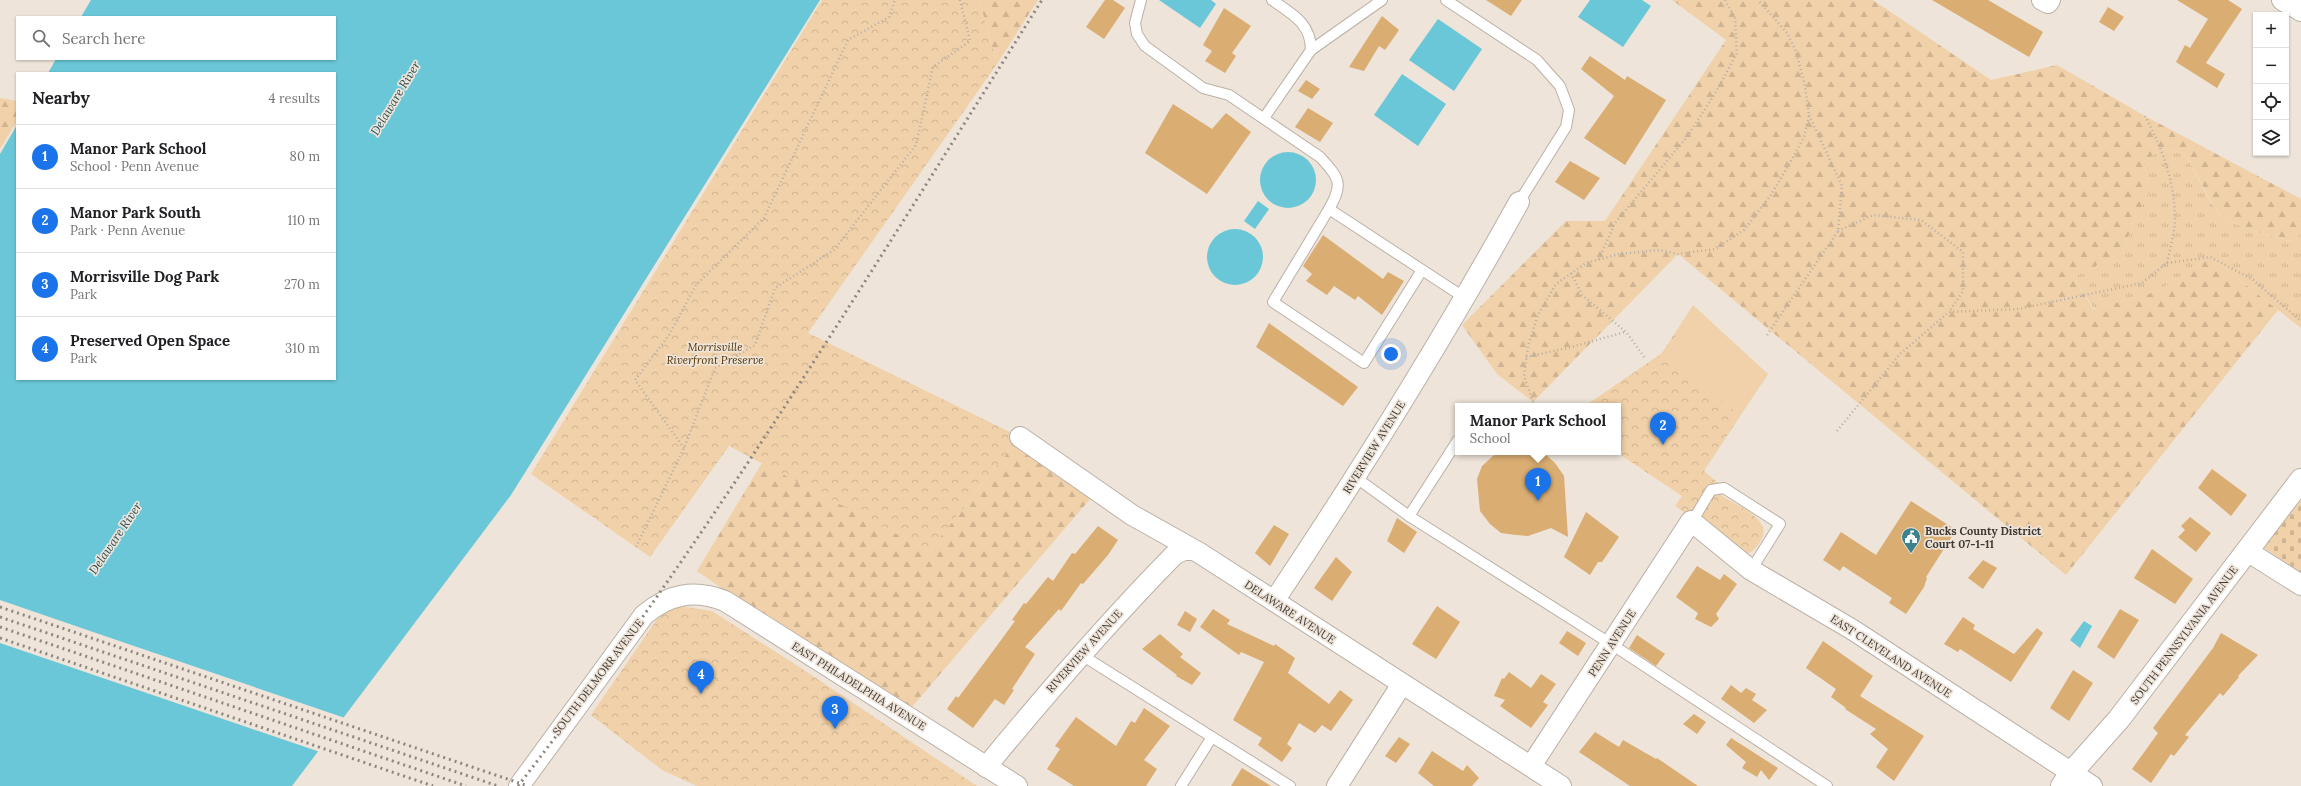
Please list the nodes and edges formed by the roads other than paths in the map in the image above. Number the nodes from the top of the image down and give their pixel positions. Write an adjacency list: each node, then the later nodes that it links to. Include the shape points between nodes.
1 (1141, 0): 10 (lane, via 1135,23 1137,34 1145,46 1203,88 1229,95)
2 (1272, 0): 9 (lane, via 1299,19 1311,37)
3 (1382, 0): 9 (lane)
4 (1446, 0): 11 (lane, via 1537,60 1560,86 1569,110 1566,127)
5 (2042, 0): 6 (street, via 2048,3)
6 (2050, 0)
7 (2282, 0): 8 (street)
8 (2301, 11)
9 (1311, 50): 10 (lane)
10 (1264, 118): 12 (lane, via 1320,157 1332,170 1338,182 1338,193)
11 (1519, 202): 14 (street, RIVERVIEW AVENUE)
12 (1329, 209): 13 (lane); 13 (lane, via 1273,302 1364,363)
13 (1422, 270): 14 (lane)
14 (1468, 294): 17 (street, RIVERVIEW AVENUE)
15 (1020, 437): 21 (street, DELAWARE AVENUE, via 1132,515)
16 (1455, 445): 19 (lane)
17 (1356, 477): 19 (lane); 26 (street, RIVERVIEW AVENUE)
18 (2301, 480): 22 (main road, SOUTH PENNSYLVANIA AVENUE)
19 (1409, 516): 27 (lane)
20 (1692, 522): 23 (street, EAST CLEVELAND AVENUE); 23 (lane, via 1711,490 1724,488 1780,524); 27 (street, PENN AVENUE)
21 (1193, 550): 26 (street, DELAWARE AVENUE); 28 (street, RIVERVIEW AVENUE, via 1175,554)
22 (2248, 551): 24 (street); 33 (main road, SOUTH PENNSYLVANIA AVENUE, via 2119,719)
23 (1751, 570): 33 (street, EAST CLEVELAND AVENUE, via 1853,630)
24 (2301, 585)
25 (697, 594): 32 (street, EAST PHILADELPHIA AVENUE, via 725,601); 34 (street, SOUTH DELMORR AVENUE, via 668,599 644,615)
26 (1274, 601): 29 (street, DELAWARE AVENUE)
27 (1611, 644): 31 (street, PENN AVENUE); 40 (lane)
28 (1080, 654): 30 (lane); 32 (street, RIVERVIEW AVENUE)
29 (1402, 684): 31 (street, DELAWARE AVENUE); 38 (street)
30 (1212, 737): 36 (lane); 37 (lane)
31 (1531, 766): 39 (street, DELAWARE AVENUE)
32 (986, 767): 35 (street, EAST PHILADELPHIA AVENUE)
33 (2066, 780): 41 (street, EAST CLEVELAND AVENUE)
34 (519, 786)
35 (1017, 786)
36 (1181, 786)
37 (1290, 786)
38 (1337, 786)
39 (1561, 786)
40 (1827, 786)
41 (2092, 786)

